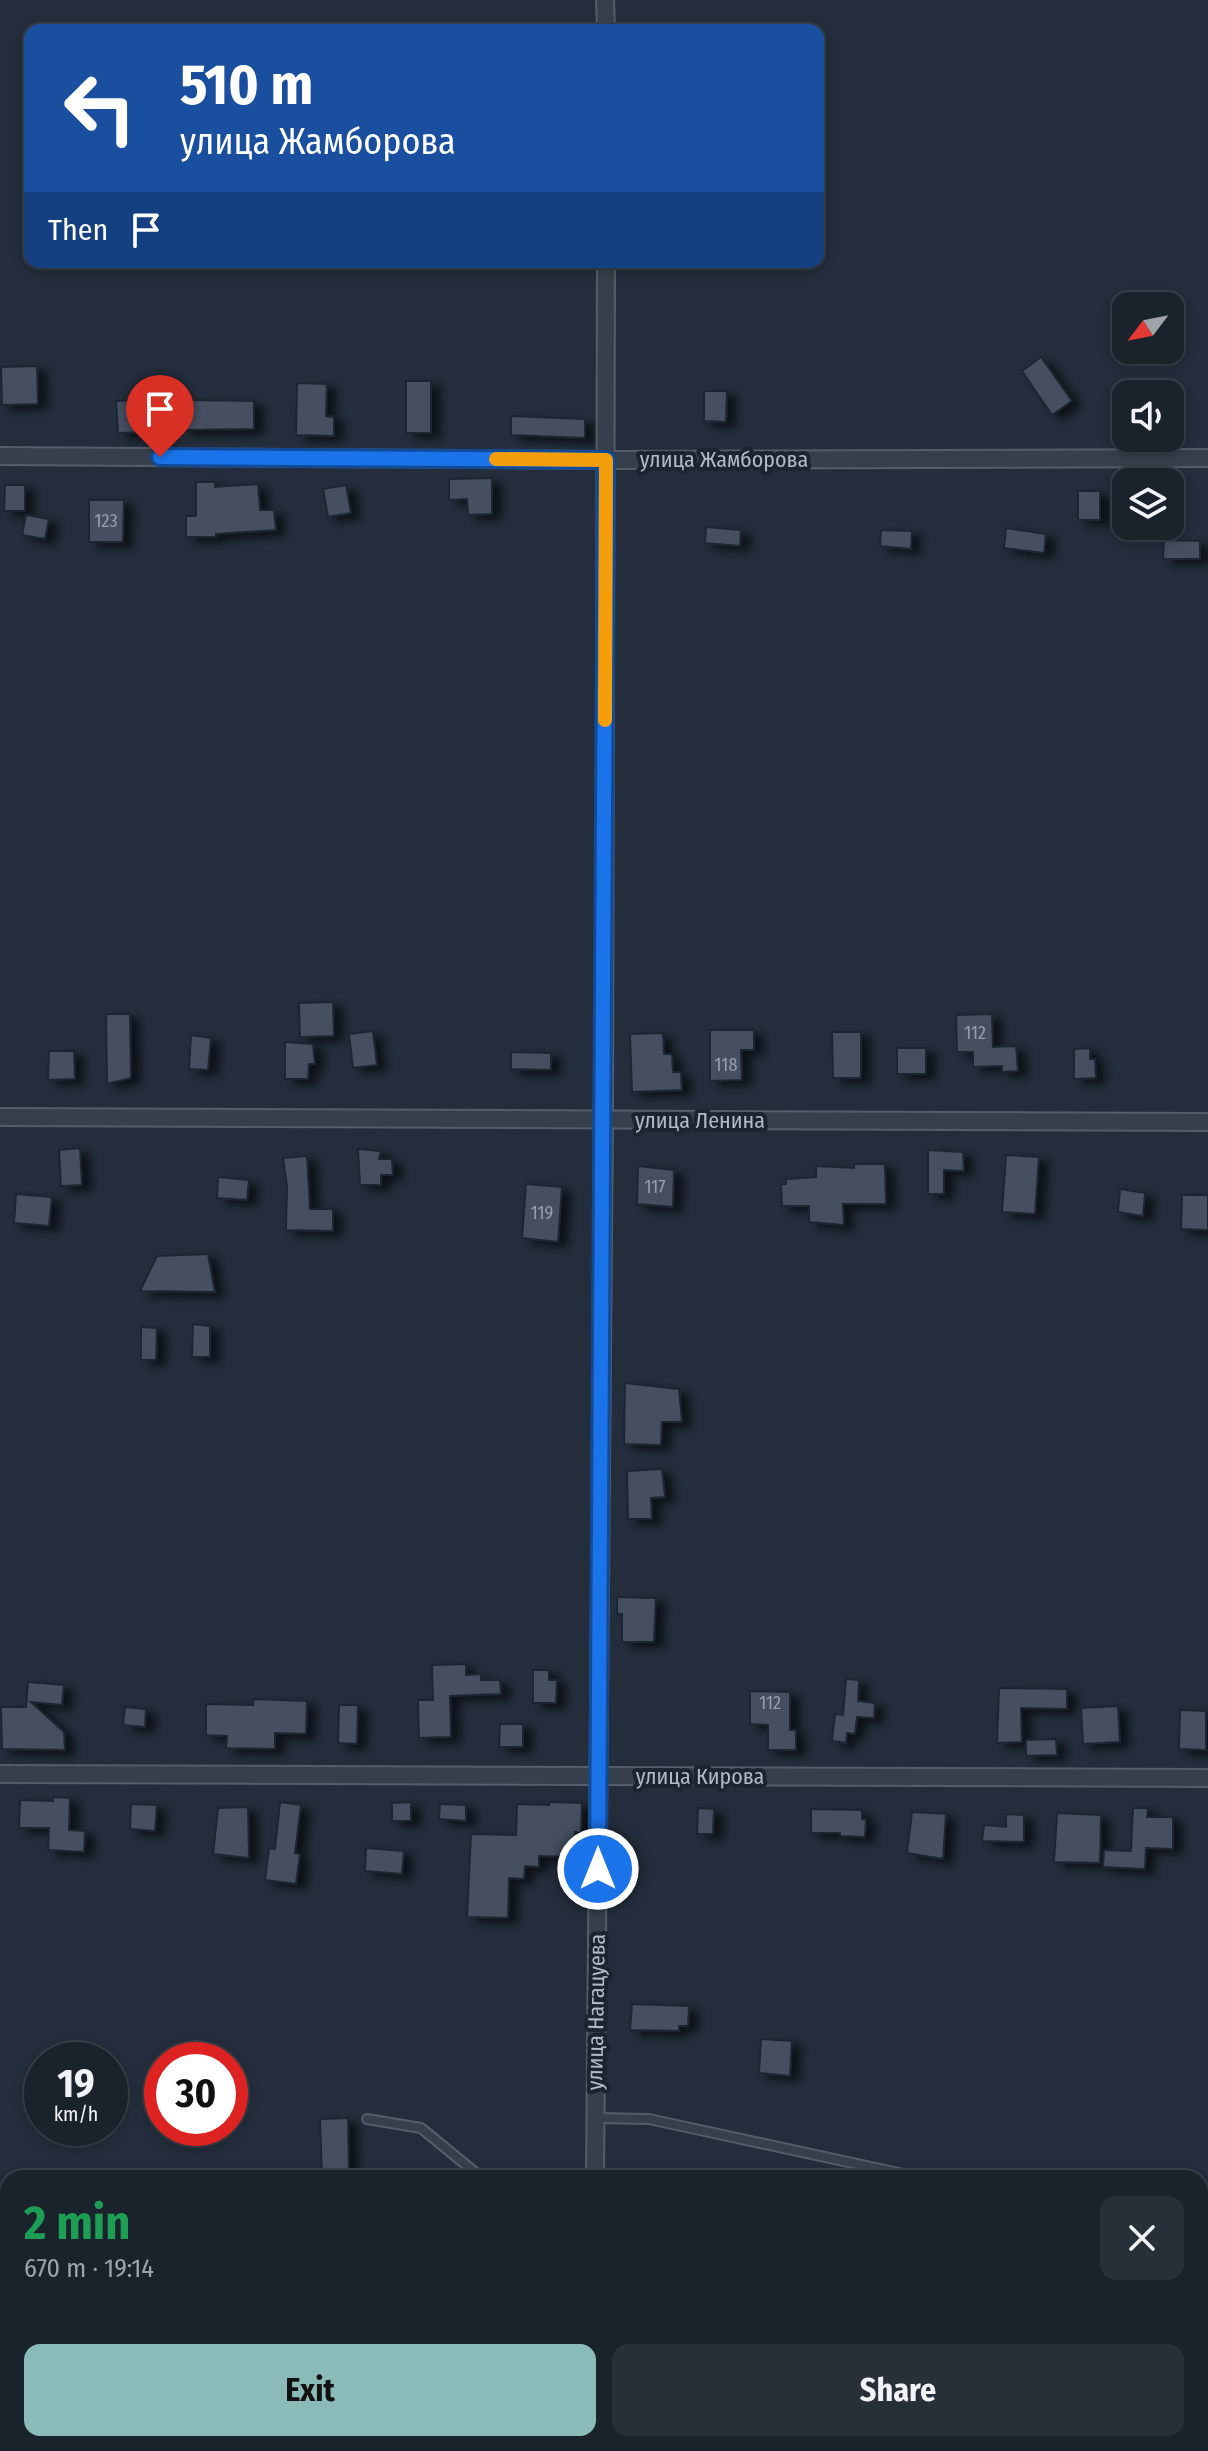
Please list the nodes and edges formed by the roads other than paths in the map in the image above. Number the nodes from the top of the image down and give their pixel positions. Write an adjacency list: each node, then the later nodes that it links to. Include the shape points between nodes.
1 (605, 0): 2 (street)
2 (606, 24)
3 (606, 268): 6 (street, улица Нагацуева)
4 (0, 456): 6 (street, улица Жамборова)
5 (1208, 458): 6 (street, улица Жамборова)
6 (606, 460): 8 (street, улица Нагацуева)
7 (0, 1117): 8 (street, улица Ленина)
8 (604, 1120): 9 (street, улица Ленина); 11 (street, улица Нагацуева)
9 (1208, 1122)
10 (0, 1774): 11 (street, улица Кирова)
11 (598, 1775): 12 (street, улица Кирова); 13 (street, улица Нагацуева)
12 (1208, 1778)
13 (595, 2118): 16 (street, улица Нагацуева); 17 (lane, via 649,2119)
14 (367, 2119): 15 (lane, via 421,2128)
15 (472, 2170)
16 (595, 2170)
17 (885, 2170)

